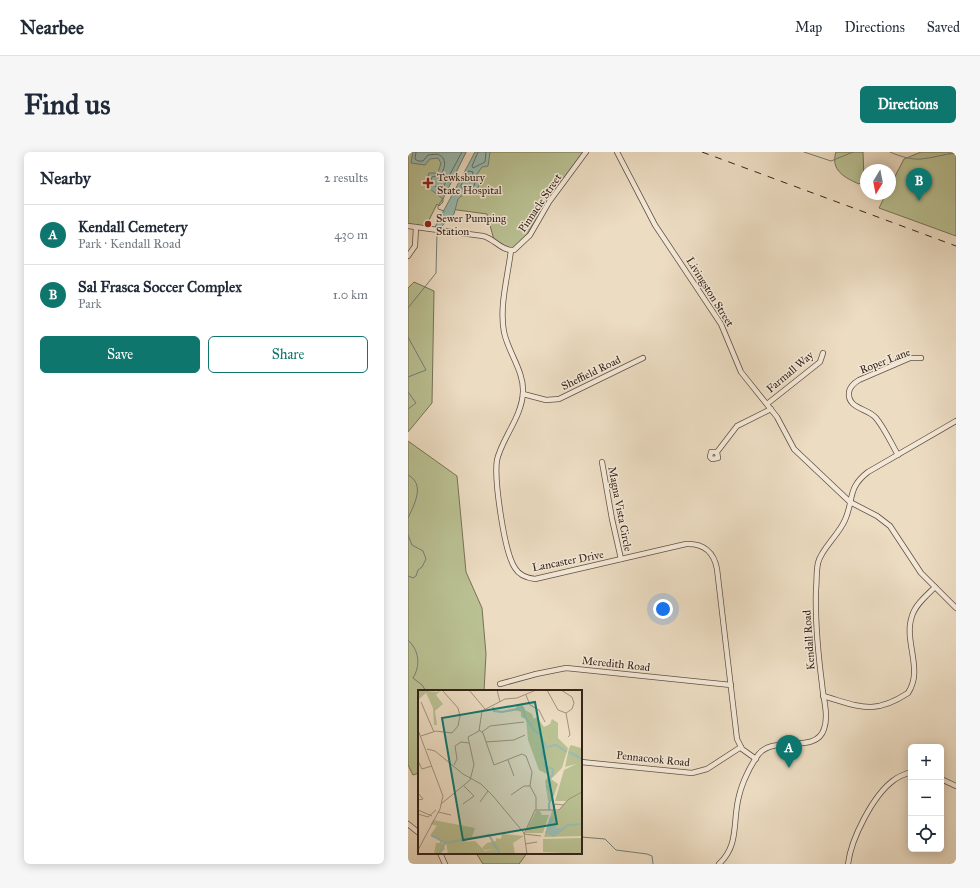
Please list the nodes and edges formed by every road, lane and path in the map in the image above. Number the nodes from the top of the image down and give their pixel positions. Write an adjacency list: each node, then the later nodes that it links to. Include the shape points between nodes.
1 (586, 152): 5 (street, Pinnacle Street, via 549,202 530,235 517,248)
2 (617, 152): 11 (street, Livingston Street, via 655,225 721,324 741,372)
3 (408, 226): 4 (street)
4 (416, 227): 5 (street, via 483,236 504,249); 6 (street, via 415,246)
5 (511, 250): 10 (street, Lancaster Drive, via 503,324)
6 (408, 256)
7 (823, 353): 11 (street, Farmall Way, via 820,362)
8 (643, 358): 10 (street, Sheffield Road, via 559,399 541,400)
9 (921, 358): 15 (street, Roper Lane, via 910,358 856,382 850,391 851,402 874,415)
10 (523, 394): 18 (street, Lancaster Drive, via 519,410 498,457 497,468 501,516 514,567 523,576 535,579)
11 (767, 404): 12 (street, Livingston Street)
12 (771, 409): 14 (street, via 737,426); 17 (street, Livingston Street, via 794,449)
13 (956, 421): 15 (street, Kendall Road)
14 (717, 452)
15 (898, 455): 17 (street, Kendall Road, via 862,477)
16 (602, 462): 18 (street, Magna Vista Circle)
17 (849, 501): 19 (street, Livingston Street, via 890,526 921,573); 23 (street, Kendall Road, via 845,520 835,538 821,554 817,566 816,621)
18 (621, 559): 22 (street, Lancaster Drive, via 686,544 702,546 711,553 717,569)
19 (935, 587): 20 (street, Livingston Street); 23 (street, via 912,615 910,630 914,677 908,693 882,706 869,708)
20 (956, 608)
21 (500, 684): 22 (street, Meredith Road, via 566,668)
22 (731, 685): 24 (street, Lancaster Drive, via 737,739)
23 (823, 696): 25 (street, Kendall Road, via 826,721 818,738 769,747)
24 (741, 747): 25 (street); 26 (street, Pennacook Road, via 707,770 692,773)
25 (756, 759): 34 (street, Kendall Road, via 739,796 731,850)
26 (582, 762)
27 (908, 773): 35 (street, via 893,780 873,803 851,849)
28 (943, 780): 29 (street)
29 (956, 786)
30 (408, 824): 31 (street)
31 (418, 832)
32 (440, 854): 33 (street)
33 (445, 864)
34 (719, 864)
35 (848, 864)

